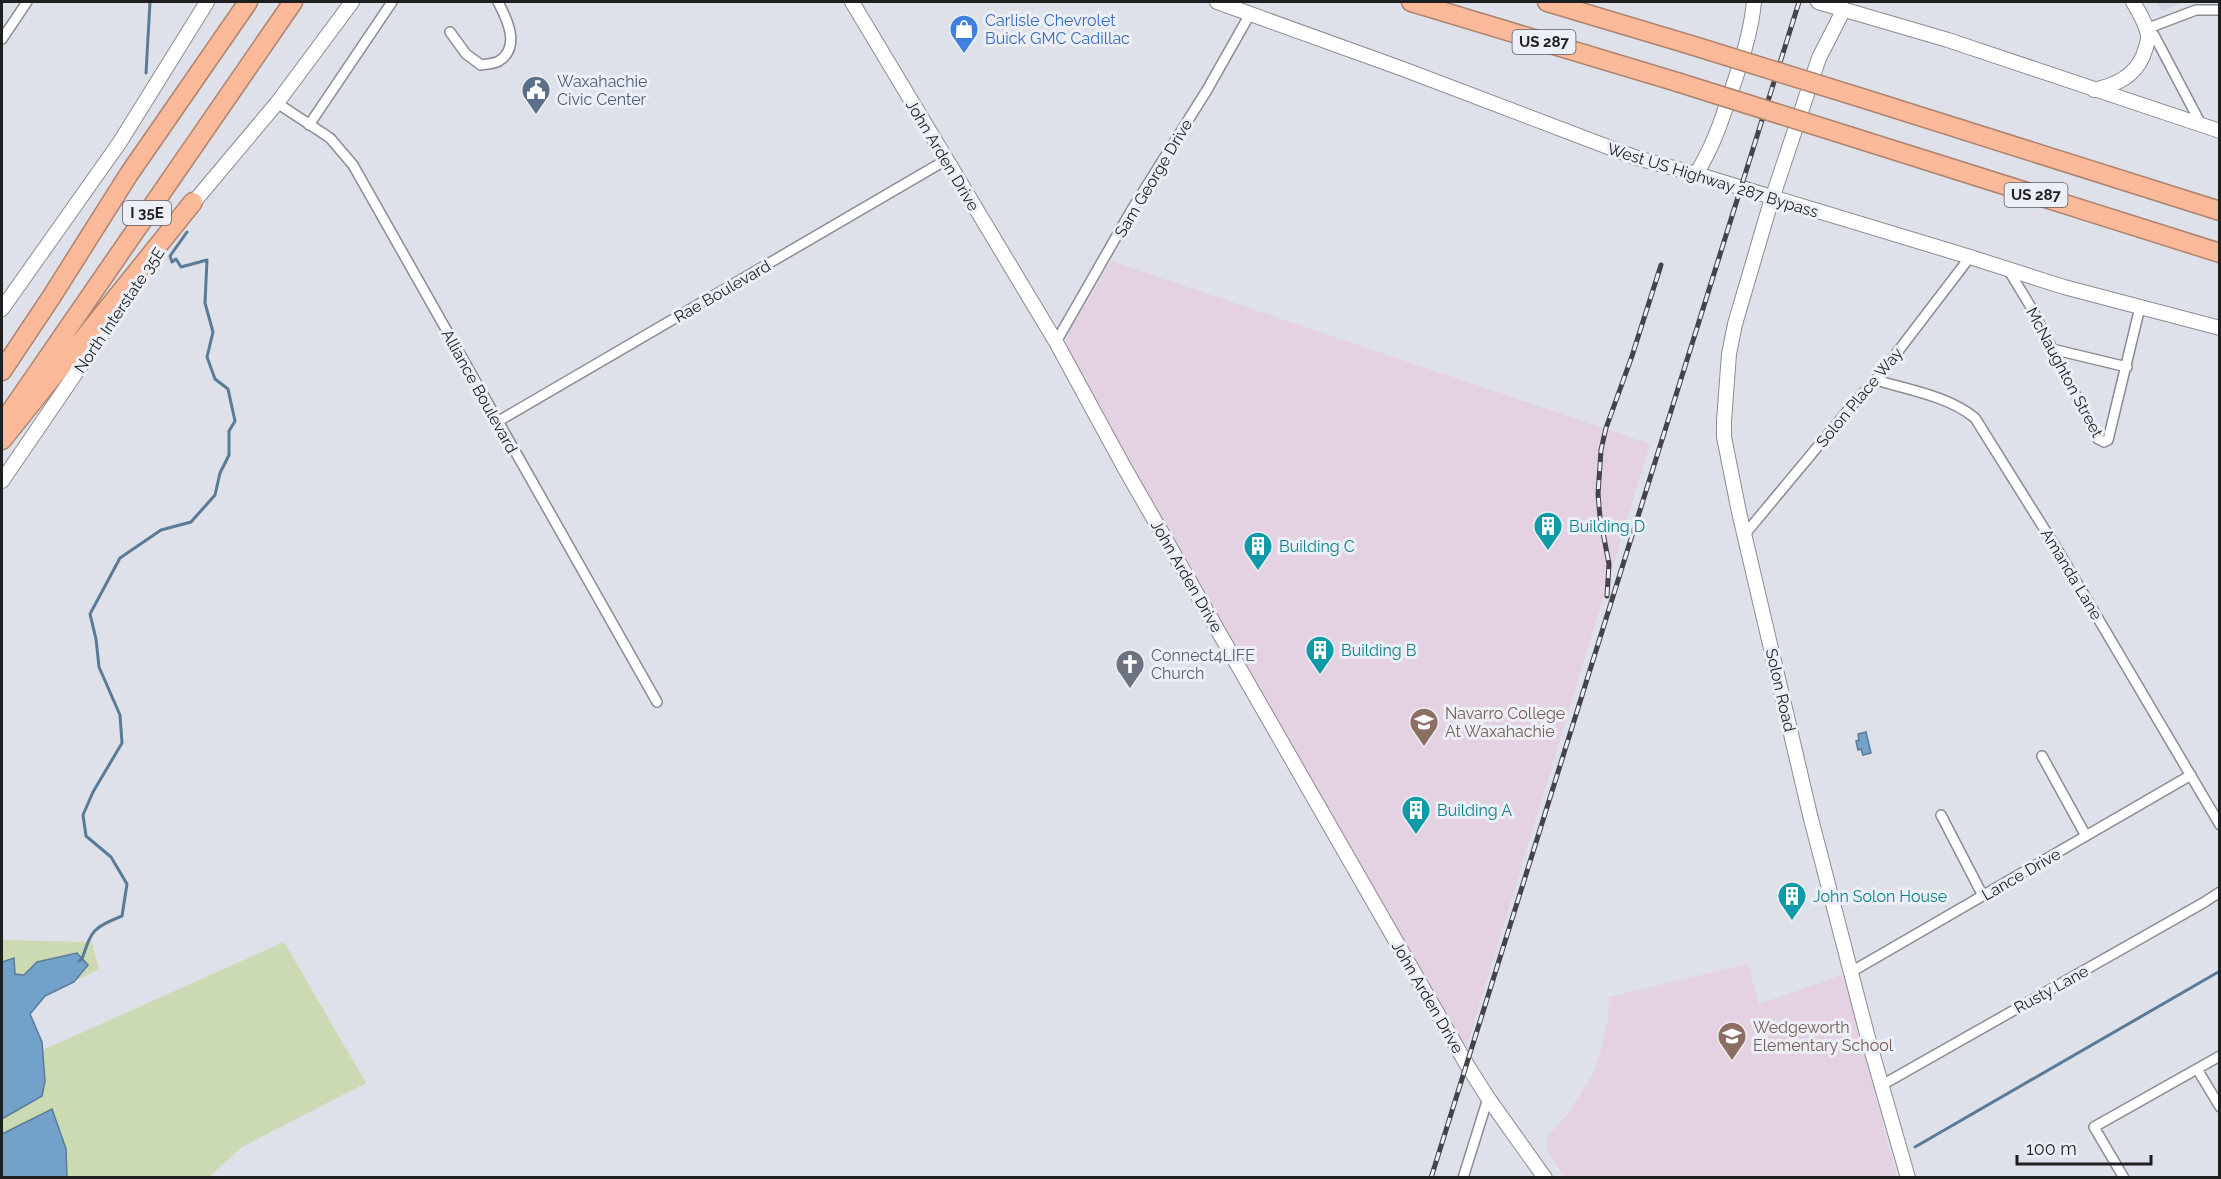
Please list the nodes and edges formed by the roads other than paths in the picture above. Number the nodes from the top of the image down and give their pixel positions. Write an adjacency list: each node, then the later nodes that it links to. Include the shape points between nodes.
1 (27, 2): 20 (street)
2 (207, 2): 35 (main road, via 120,142)
3 (248, 2): 40 (highway, I 35E, via 129,174)
4 (293, 2): 43 (highway, I 35E)
5 (352, 2): 22 (main road, North Interstate 35E)
6 (392, 2): 23 (street)
7 (498, 2): 19 (street, via 512,38 508,52 498,62 481,65 466,54)
8 (852, 2): 26 (main road, John Arden Drive)
9 (1217, 2): 17 (main road, West US Highway 287 Bypass)
10 (1413, 2): 31 (highway, US 287, bridge)
11 (1547, 2): 30 (highway, US 287, bridge)
12 (1754, 2): 27 (main road, via 1748,40 1722,121 1709,155)
13 (1818, 2): 15 (main road)
14 (2133, 2): 18 (main road)
15 (1844, 9): 21 (main road); 28 (main road, Solon Road, via 1819,58)
16 (2220, 10): 18 (street, via 2196,10)
17 (1250, 14): 27 (main road, West US Highway 287 Bypass, via 1627,155); 37 (street, Sam George Drive)
18 (2146, 29): 21 (main road, via 2147,44 2132,72 2111,86); 24 (street, via 2154,35)
19 (450, 32)
20 (2, 39)
21 (2094, 90): 24 (main road)
22 (277, 103): 23 (street, Alliance Boulevard); 29 (main road, North Interstate 35E)
23 (309, 125): 42 (street, Alliance Boulevard, via 330,138 352,165)
24 (2202, 126): 25 (main road)
25 (2220, 131)
26 (946, 160): 37 (main road, John Arden Drive); 42 (street, Rae Boulevard)
27 (1696, 174): 28 (main road, West US Highway 287 Bypass)
28 (1773, 198): 32 (main road, West US Highway 287 Bypass); 46 (main road, Solon Road, via 1735,324 1724,406 1724,436)
29 (193, 202): 44 (highway); 45 (main road, North Interstate 35E)
30 (2220, 211)
31 (2220, 253)
32 (1970, 257): 33 (main road, West US Highway 287 Bypass); 41 (street, Solon Place Way)
33 (2009, 271): 34 (main road, West US Highway 287 Bypass); 38 (street, McNaughton Street)
34 (2140, 307): 36 (main road, West US Highway 287 Bypass); 39 (street, McNaughton Street)
35 (2, 309)
36 (2220, 328)
37 (1056, 342): 59 (main road, John Arden Drive)
38 (2052, 349): 39 (street); 39 (street, McNaughton Street, via 2098,439 2104,442 2108,440)
39 (2127, 367)
40 (2, 371)
41 (1876, 380): 46 (street, Solon Place Way); 49 (street, Amanda Lane, via 1946,401 1975,418)
42 (497, 422): 47 (street, Alliance Boulevard)
43 (2, 424)
44 (2, 440)
45 (2, 481)
46 (1745, 534): 55 (main road, Solon Road)
47 (657, 702)
48 (2042, 756): 52 (street)
49 (2191, 775): 51 (street, Amanda Lane); 52 (street, Lance Drive)
50 (1941, 815): 54 (street)
51 (2220, 825)
52 (2086, 836): 54 (street, Lance Drive)
53 (2220, 892): 58 (street, Rusty Lane)
54 (1983, 896): 55 (street, Lance Drive)
55 (1851, 972): 58 (main road, Solon Road)
56 (2220, 1056): 57 (street)
57 (2198, 1069): 60 (street); 64 (street, via 2094,1126)
58 (1882, 1085): 63 (main road, Solon Road)
59 (1488, 1098): 61 (street); 62 (main road, John Arden Drive)
60 (2220, 1107)
61 (1463, 1178)
62 (1545, 1178)
63 (1908, 1178)
64 (2124, 1178)

